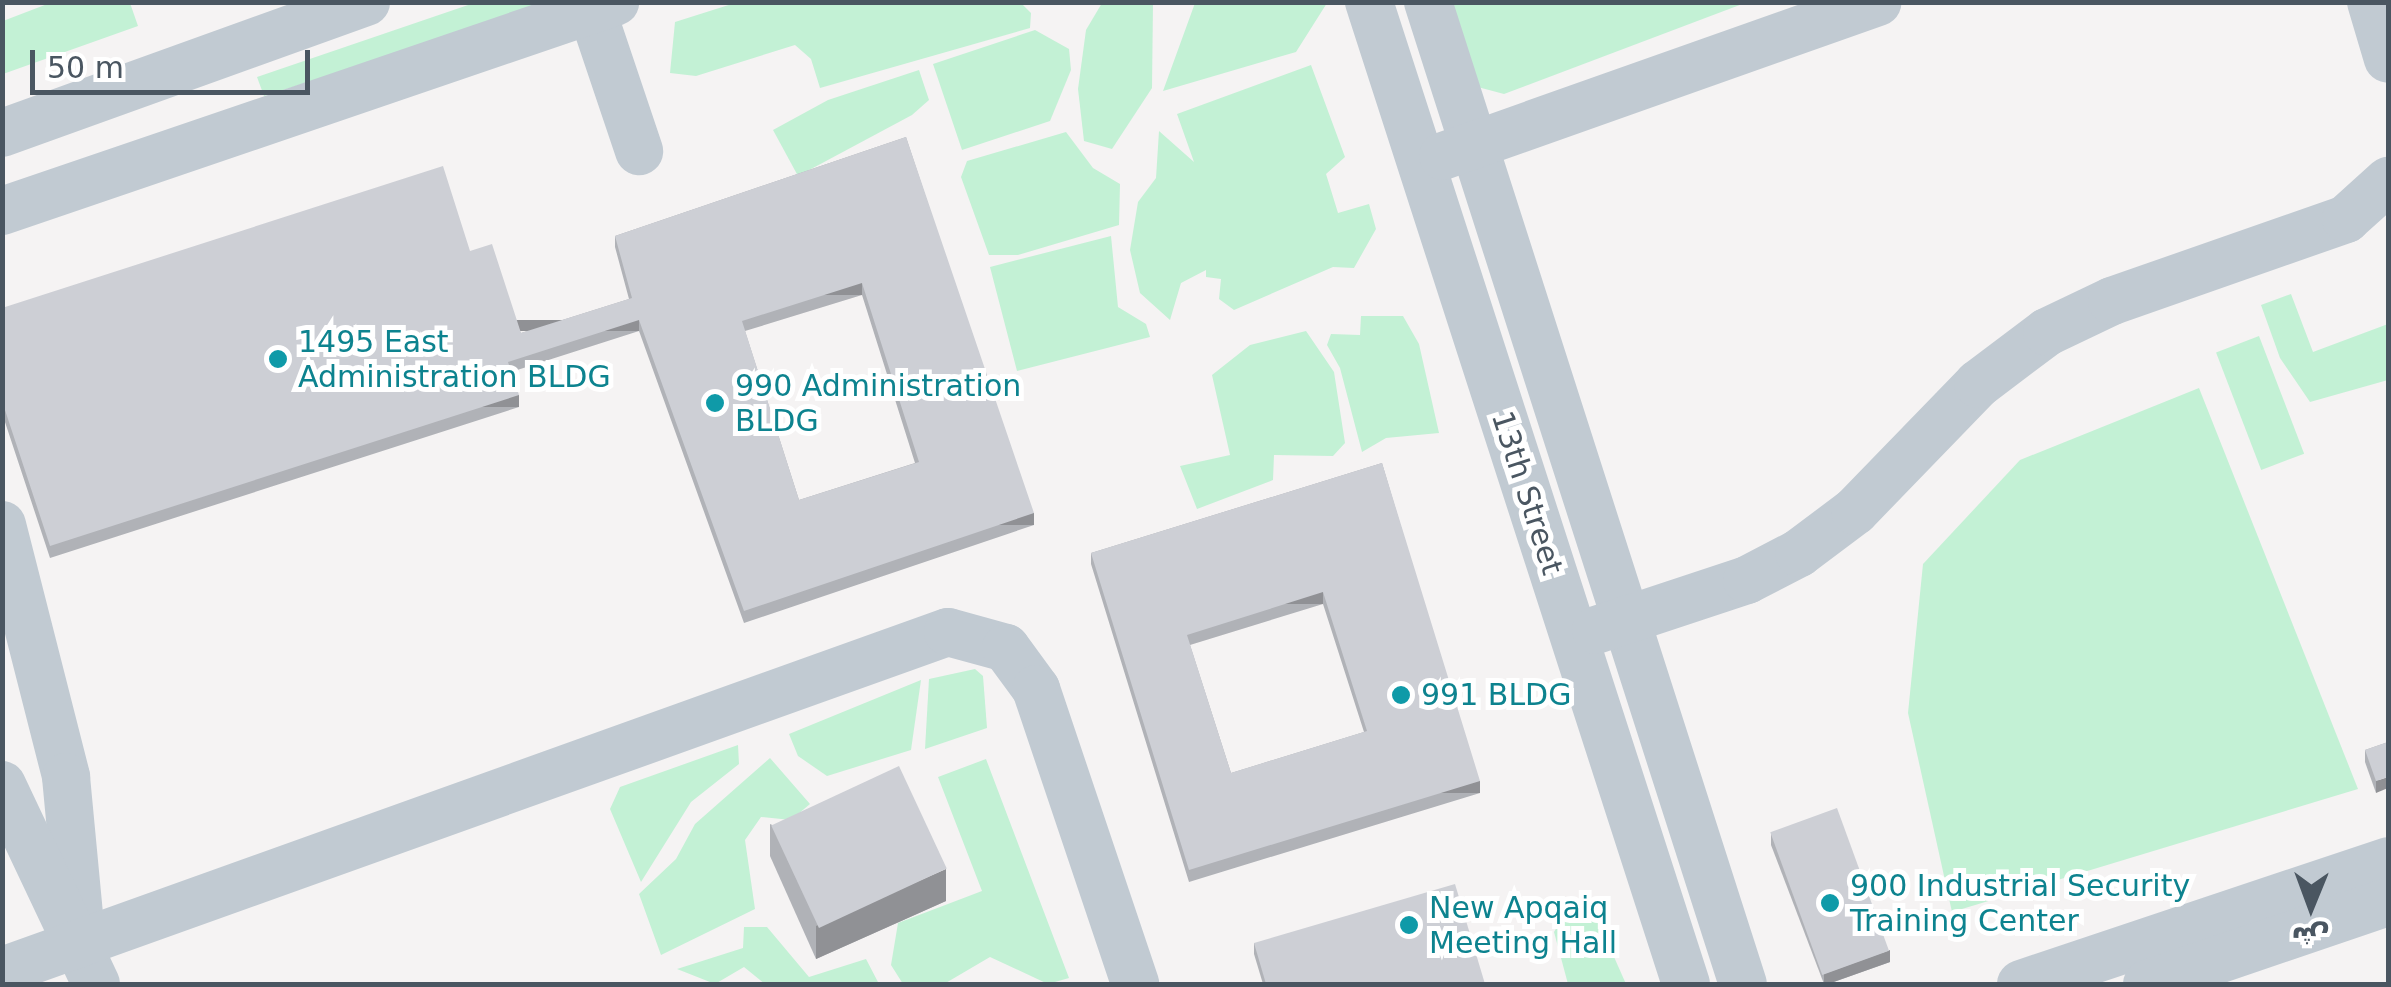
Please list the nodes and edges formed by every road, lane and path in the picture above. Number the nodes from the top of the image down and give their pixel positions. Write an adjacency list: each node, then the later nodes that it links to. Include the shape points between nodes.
1 (366, 2): 8 (street)
2 (1369, 2): 11 (street, 13th Street)
3 (1428, 2): 9 (street, 13th Street)
4 (1878, 2): 9 (street)
5 (2372, 2): 7 (street)
6 (604, 7): 10 (street); 13 (street)
7 (2388, 59)
8 (2, 133)
9 (1474, 146): 11 (street); 15 (street, 13th Street)
10 (639, 151)
11 (1422, 164): 16 (street, 13th Street)
12 (2388, 181): 15 (street, via 2346,219 2112,302 2047,332 1978,384 1856,511 1799,552 1748,580)
13 (2, 210)
14 (2, 525): 21 (street, via 66,777)
15 (1626, 620): 16 (street); 25 (street, 13th Street)
16 (1574, 637): 24 (street, 13th Street)
17 (2, 785): 21 (street)
18 (2388, 861): 20 (street)
19 (2388, 902): 20 (street)
20 (2199, 960): 26 (street); 27 (street)
21 (89, 965): 22 (street); 23 (street, via 890,648 948,632 1006,648 1036,689)
22 (2, 971)
23 (1136, 984)
24 (1686, 984)
25 (1743, 984)
26 (2021, 984)
27 (2147, 984)

